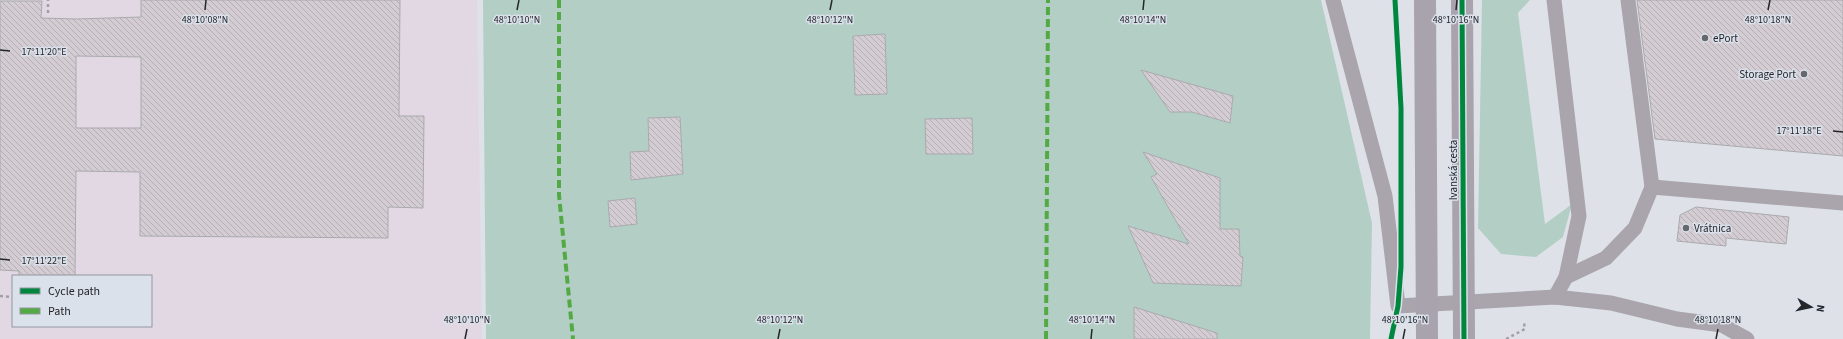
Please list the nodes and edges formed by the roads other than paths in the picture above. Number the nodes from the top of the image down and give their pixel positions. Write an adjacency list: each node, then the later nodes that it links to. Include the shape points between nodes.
1 (1333, 0): 11 (lane, via 1385,196 1398,306)
2 (1425, 0): 11 (street)
3 (1462, 0): 10 (street, Ivanská cesta)
4 (1554, 0): 8 (lane, via 1579,216)
5 (1628, 0): 6 (lane)
6 (1652, 187): 7 (lane); 8 (lane, via 1635,228 1606,258)
7 (1843, 202)
8 (1566, 277): 9 (lane)
9 (1555, 297): 10 (lane); 14 (lane, via 1611,303 1677,319 1722,325)
10 (1464, 302): 11 (lane); 13 (street, Ivanská cesta)
11 (1427, 304): 12 (street)
12 (1427, 339)
13 (1464, 339)
14 (1747, 339)

